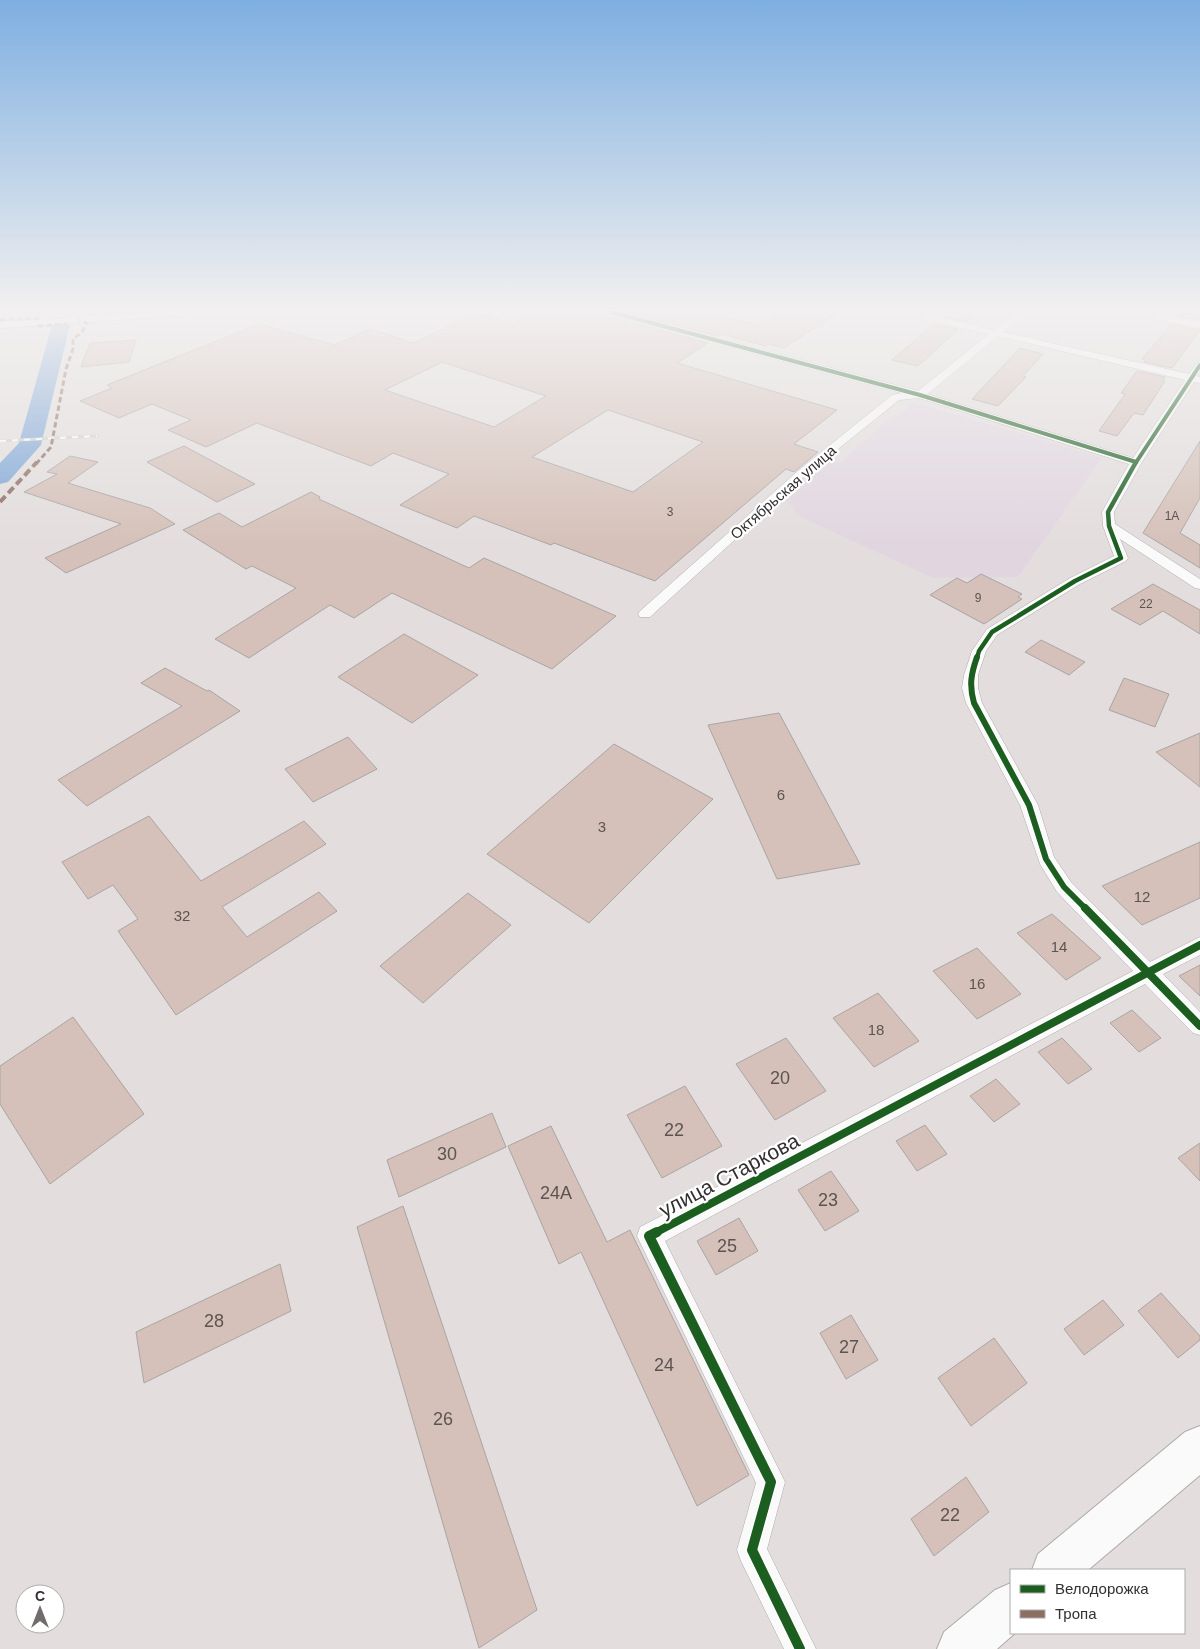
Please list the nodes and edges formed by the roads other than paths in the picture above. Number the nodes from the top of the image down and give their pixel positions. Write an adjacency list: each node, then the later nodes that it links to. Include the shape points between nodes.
1 (897, 389): 4 (street)
2 (928, 389): 4 (street)
3 (1189, 389): 5 (street)
4 (920, 395): 5 (street); 8 (street, Октябрьская улица, via 896,397 804,472)
5 (1136, 462): 6 (street, via 1108,512)
6 (1110, 526): 7 (street); 10 (street, via 1121,558 1075,581 992,632 974,662 970,688 974,703 1029,804 1046,858 1059,880)
7 (1200, 585)
8 (645, 614)
9 (1200, 945): 10 (street, улица Старкова)
10 (1147, 973): 11 (street); 15 (street, улица Старкова, via 649,1236 771,1482 752,1550)
11 (1200, 1026)
12 (1200, 1447): 13 (main road)
13 (1055, 1569)
14 (1010, 1607): 16 (main road)
15 (800, 1649)
16 (961, 1649)

